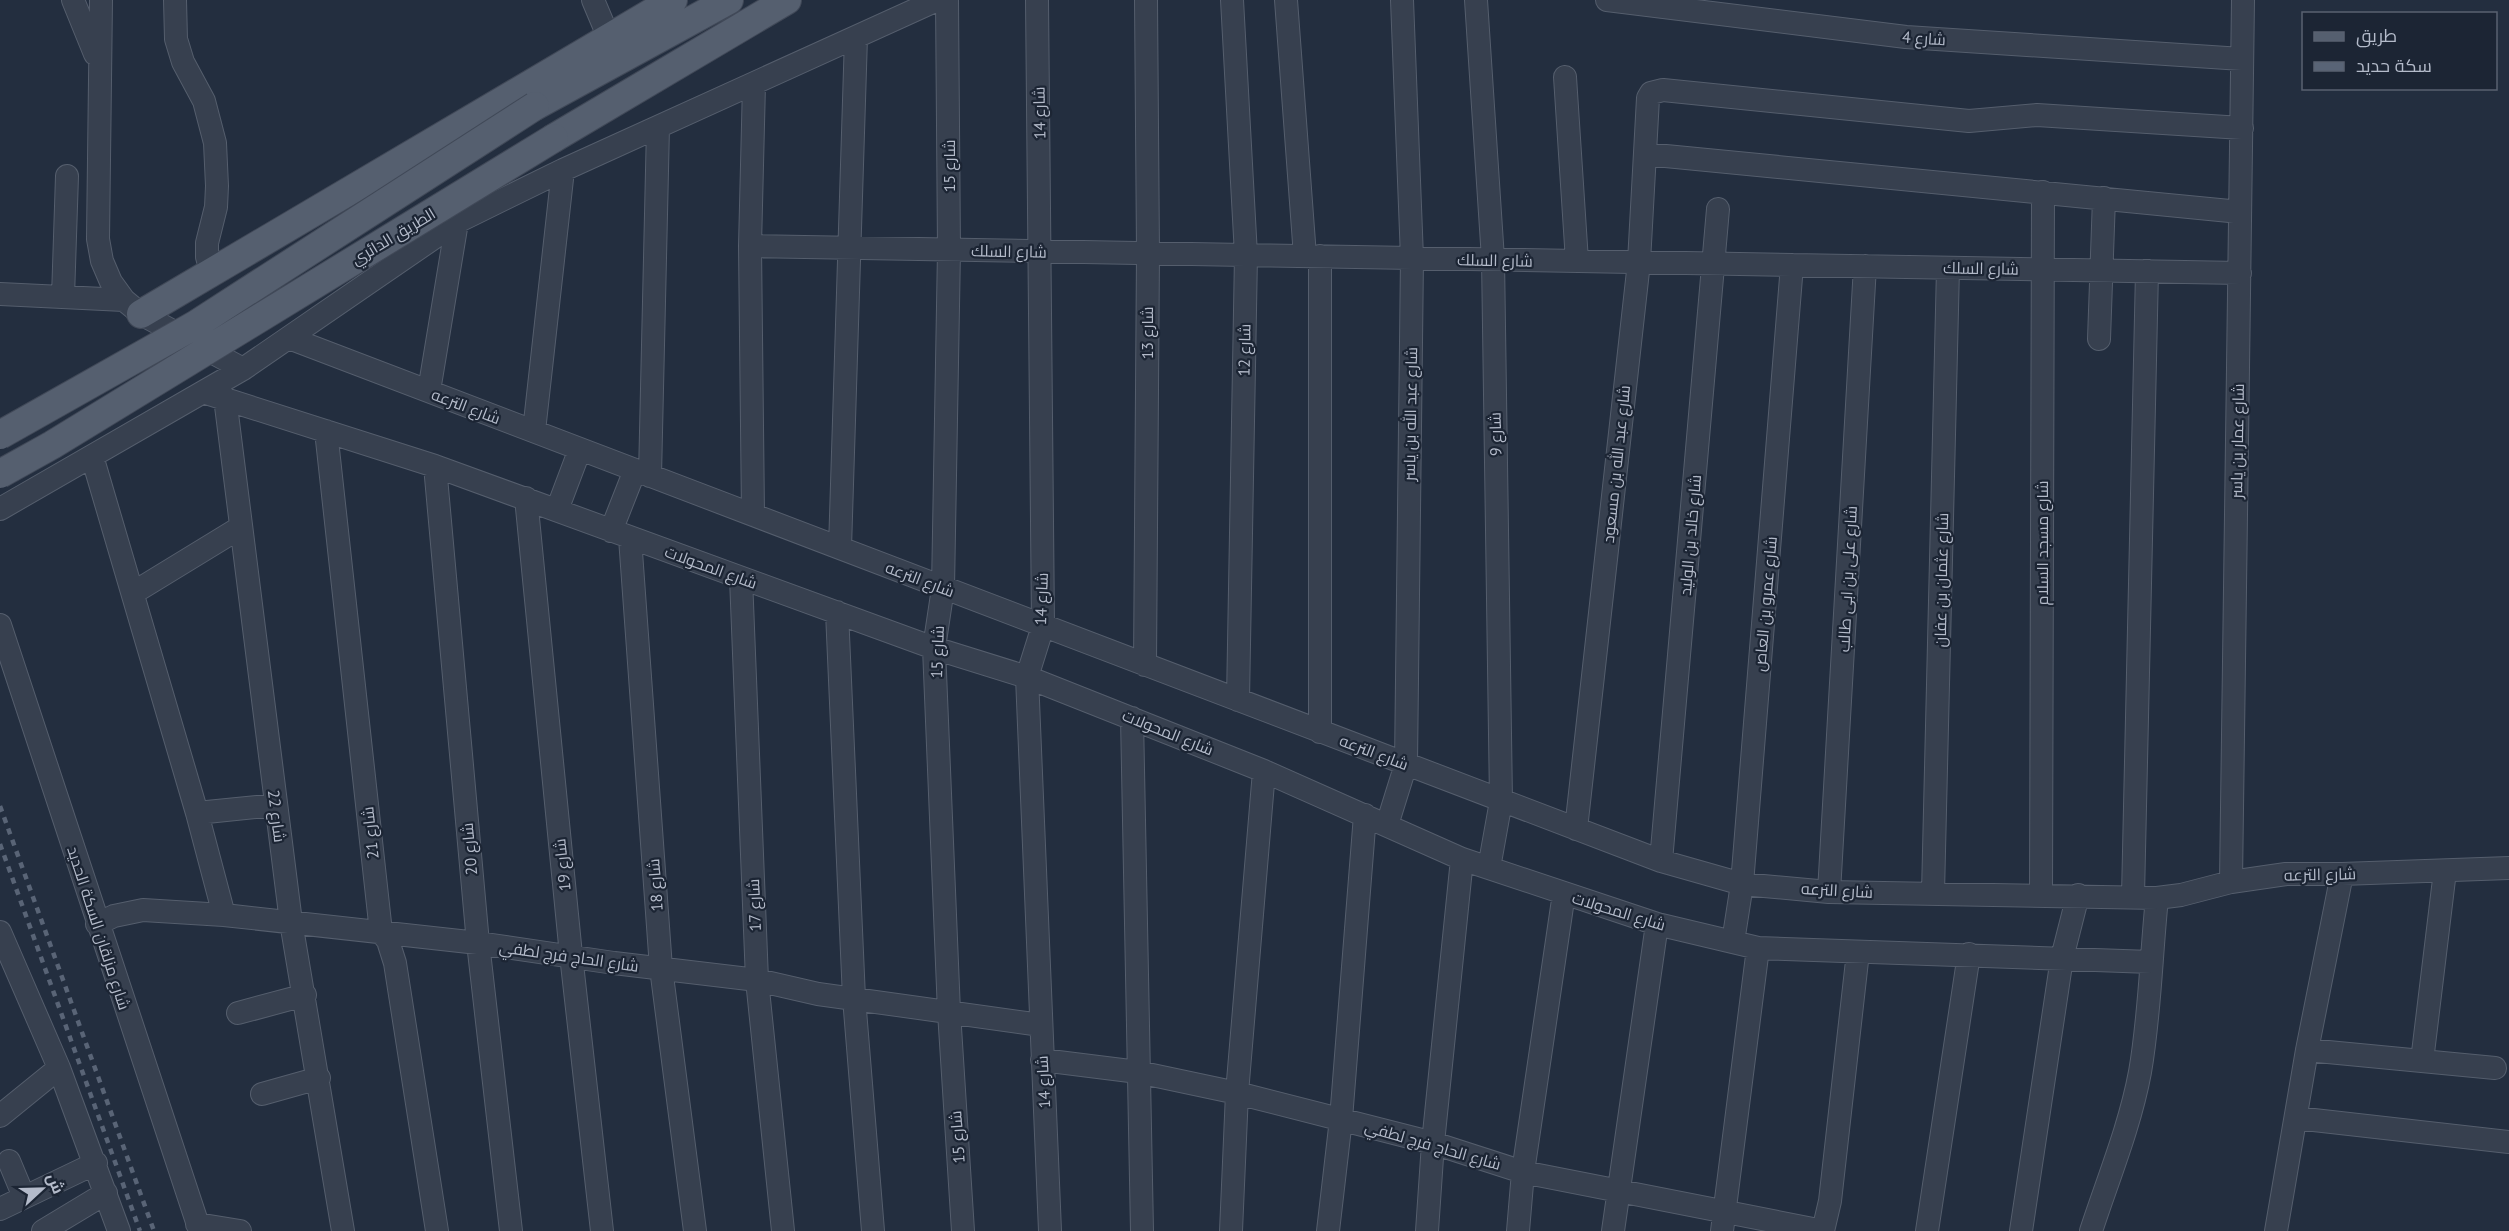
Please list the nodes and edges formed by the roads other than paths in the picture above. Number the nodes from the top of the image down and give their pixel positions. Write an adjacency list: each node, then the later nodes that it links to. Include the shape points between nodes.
1 (73, 0): 21 (street)
2 (100, 0): 21 (street)
3 (175, 0): 51 (street, via 176,39 183,62 204,101 215,143 218,186 207,243)
4 (593, 0): 19 (street)
5 (673, 0): 19 (main road)
6 (729, 0): 64 (main road, الطريق الدائري, bridge, via 535,106 195,325)
7 (787, 0): 69 (main road, الطريق الدائري, bridge)
8 (937, 0): 18 (street)
9 (947, 0): 36 (street, شارع 15)
10 (1037, 0): 37 (street, شارع 14)
11 (1146, 0): 38 (street, شارع 13)
12 (1232, 0): 39 (street, شارع 12)
13 (1286, 0): 40 (street)
14 (1402, 0): 41 (street, شارع عبد الله بن ياسر)
15 (1476, 0): 42 (street, شارع 9)
16 (1607, 0): 20 (street, شارع 4, via 1906,38)
17 (2243, 0): 20 (street, شارع عمار بن ياسر)
18 (856, 37): 23 (street); 35 (street)
19 (609, 38): 51 (main road)
20 (2242, 59): 25 (street, شارع عمار بن ياسر)
21 (100, 65): 56 (street, via 98,239 111,282)
22 (1565, 77): 43 (street)
23 (754, 84): 24 (street); 34 (street)
24 (658, 127): 27 (street); 68 (street)
25 (2242, 128): 26 (street, شارع عبد الله بن مسعود, via 2037,116 1969,121 1663,90 1648,98); 32 (street, شارع عمار بن ياسر)
26 (1646, 154): 29 (street); 44 (street, شارع عبد الله بن مسعود)
27 (563, 170): 33 (street); 63 (street)
28 (67, 176): 55 (street)
29 (2043, 192): 30 (street); 49 (street, شارع مسجد السلام)
30 (2104, 198): 32 (street); 50 (street)
31 (1718, 209): 45 (street, شارع خالد بن الوليد)
32 (2240, 212): 53 (street, شارع عمار بن ياسر)
33 (457, 222): 57 (street); 60 (street)
34 (750, 246): 35 (street, شارع السلك); 73 (street)
35 (849, 248): 36 (street, شارع السلك); 76 (street)
36 (949, 250): 37 (street, شارع السلك); 78 (street, شارع 15)
37 (1040, 251): 38 (street, شارع السلك); 82 (street, شارع 14)
38 (1148, 253): 39 (street, شارع السلك); 84 (street, شارع 13)
39 (1246, 255): 40 (street, شارع السلك); 86 (street, شارع 12)
40 (1312, 256): 41 (street, شارع السلك); 88 (street)
41 (1412, 258): 42 (street, شارع السلك); 89 (street, شارع عبد الله بن ياسر)
42 (1493, 260): 43 (street, شارع السلك); 91 (street, شارع 9)
43 (1577, 261): 44 (street, شارع السلك)
44 (1639, 262): 45 (street, شارع السلك); 96 (street, شارع عبد الله بن مسعود)
45 (1714, 263): 46 (street, شارع السلك); 98 (street, شارع خالد بن الوليد)
46 (1792, 265): 47 (street, شارع السلك); 104 (street, شارع عمرو بن العاص)
47 (1865, 266): 48 (street, شارع السلك); 105 (street, شارع على بن ابى طالب)
48 (1948, 268): 49 (street, شارع السلك); 107 (street, شارع عثمان بن عفان)
49 (2043, 269): 50 (street, شارع السلك); 108 (street, شارع مسجد السلام)
50 (2102, 270): 52 (street, شارع السلك); 58 (street)
51 (211, 271): 56 (main road)
52 (2147, 271): 53 (street, شارع السلك); 110 (street)
53 (2240, 273): 103 (street, شارع عمار بن ياسر)
54 (0, 294): 55 (street)
55 (63, 297): 56 (street)
56 (133, 307): 59 (street)
57 (289, 338): 59 (street); 60 (street, شارع الترعه)
58 (2099, 339)
59 (243, 369): 61 (street)
60 (429, 392): 63 (street, شارع الترعه)
61 (214, 395): 62 (street, شارع المحولات); 66 (street); 74 (street, شارع 22)
62 (326, 430): 67 (street, شارع المحولات); 117 (street, شارع 21)
63 (534, 431): 65 (street, شارع الترعه)
64 (0, 435)
65 (580, 449): 68 (street, شارع الترعه); 72 (street)
66 (92, 456): 71 (street); 79 (street)
67 (435, 466): 70 (street, شارع المحولات); 119 (street, شارع 20)
68 (643, 473): 73 (street, شارع الترعه); 75 (street)
69 (0, 474)
70 (526, 498): 72 (street, شارع المحولات); 123 (street, شارع 19)
71 (0, 509)
72 (557, 510): 75 (street, شارع المحولات)
73 (753, 515): 76 (street, شارع الترعه)
74 (241, 527): 79 (street); 92 (street, شارع 22)
75 (620, 534): 77 (street, شارع المحولات); 126 (street, شارع 18)
76 (840, 548): 78 (street, شارع الترعه)
77 (741, 578): 80 (street, شارع المحولات); 127 (street, شارع 17)
78 (943, 588): 82 (street, شارع الترعه); 83 (street, شارع 15)
79 (133, 593): 93 (street)
80 (837, 612): 83 (street, شارع المحولات); 129 (street)
81 (0, 625): 114 (street, شارع مزلقان السكة الحديد)
82 (1043, 626): 84 (street, شارع الترعه); 85 (street, شارع 14)
83 (934, 648): 85 (street, شارع المحولات); 130 (street, شارع 15)
84 (1145, 665): 86 (street, شارع الترعه)
85 (1027, 677): 87 (street, شارع المحولات); 132 (street, شارع 14)
86 (1238, 700): 88 (street, شارع الترعه)
87 (1132, 718): 90 (street, شارع المحولات); 138 (street)
88 (1320, 732): 89 (street, شارع الترعه)
89 (1406, 764): 91 (street, شارع الترعه); 95 (street, شارع عبد الله بن ياسر)
90 (1264, 771): 94 (street, شارع المحولات); 140 (street)
91 (1501, 801): 96 (street, شارع الترعه); 99 (street, شارع 9)
92 (276, 805): 93 (street); 113 (street, شارع 22)
93 (197, 813): 112 (street)
94 (1365, 815): 95 (street, شارع المحولات); 144 (street)
95 (1387, 825): 97 (street, شارع المحولات)
96 (1576, 830): 98 (street, شارع الترعه)
97 (1462, 858): 99 (street, شارع المحولات); 146 (street)
98 (1661, 861): 104 (street, شارع الترعه)
99 (1489, 868): 106 (street, شارع المحولات)
100 (2509, 868): 101 (street, شارع الترعه)
101 (2445, 871): 102 (street, شارع الترعه); 135 (street)
102 (2342, 874): 103 (street, شارع الترعه, via 2286,874); 133 (street)
103 (2231, 882): 111 (street, شارع الترعه)
104 (1742, 884): 105 (street, شارع الترعه); 118 (street, شارع عمرو بن العاص)
105 (1829, 892): 107 (street, شارع الترعه)
106 (1564, 893): 115 (street, شارع المحولات); 149 (street)
107 (1933, 893): 108 (street, شارع الترعه)
108 (2041, 894): 109 (street, شارع الترعه)
109 (2078, 895): 110 (street, شارع الترعه); 124 (street)
110 (2133, 896): 111 (street, شارع الترعه)
111 (2157, 898): 125 (street)
112 (224, 915): 113 (street, شارع الحاج فرج لطفي); 114 (street, شارع الحاج فرج لطفي, via 143,910)
113 (291, 922): 117 (street, شارع الحاج فرج لطفي); 128 (street, شارع 22)
114 (97, 924): 155 (street, شارع مزلقان السكة الحديد)
115 (1657, 924): 118 (street, شارع المحولات); 150 (street)
116 (0, 932): 136 (street)
117 (381, 932): 119 (street, شارع الحاج فرج لطفي); 160 (street, شارع 21, via 392,952)
118 (1733, 942): 120 (street, شارع المحولات)
119 (478, 943): 123 (street, شارع الحاج فرج لطفي); 161 (street, شارع 20)
120 (1758, 948): 121 (street, شارع المحولات); 154 (street)
121 (1858, 952): 122 (street, شارع المحولات); 174 (street, via 1830,1201)
122 (1969, 954): 124 (street, شارع المحولات); 175 (street)
123 (571, 955): 126 (street, شارع الحاج فرج لطفي); 162 (street, شارع 19)
124 (2062, 958): 125 (street, شارع المحولات); 176 (street)
125 (2151, 962): 177 (street, via 2139,1073)
126 (661, 968): 127 (street, شارع الحاج فرج لطفي); 163 (street, شارع 18)
127 (757, 980): 129 (street, شارع الحاج فرج لطفي); 164 (street, شارع 17)
128 (305, 994): 131 (street); 139 (street, شارع 22)
129 (854, 998): 130 (street, شارع الحاج فرج لطفي); 165 (street)
130 (949, 1012): 132 (street, شارع الحاج فرج لطفي); 166 (street, شارع 15)
131 (238, 1013)
132 (1041, 1025): 134 (street, شارع 14)
133 (2307, 1050): 135 (street); 143 (street)
134 (1042, 1060): 138 (street, شارع الحاج فرج لطفي); 167 (street, شارع 14)
135 (2422, 1061): 137 (street)
136 (59, 1068): 142 (street); 148 (street)
137 (2495, 1068)
138 (1138, 1072): 140 (street, شارع الحاج فرج لطفي); 168 (street)
139 (319, 1078): 141 (street); 159 (street, شارع 22)
140 (1237, 1093): 144 (street, شارع الحاج فرج لطفي); 169 (street)
141 (262, 1094)
142 (0, 1116)
143 (2296, 1118): 145 (street); 178 (street)
144 (1341, 1119): 146 (street, شارع الحاج فرج لطفي); 170 (street)
145 (2509, 1142)
146 (1433, 1143): 149 (street, شارع الحاج فرج لطفي); 171 (street)
147 (9, 1161): 152 (street)
148 (96, 1163): 151 (street); 152 (street)
149 (1523, 1172): 150 (street, شارع الحاج فرج لطفي); 172 (street)
150 (1617, 1192): 154 (street, شارع الحاج فرج لطفي); 173 (street)
151 (106, 1193): 156 (street); 157 (street)
152 (24, 1197): 153 (street)
153 (0, 1209)
154 (1724, 1221): 174 (street, شارع الحاج فرج لطفي)
155 (199, 1228): 158 (street)
156 (42, 1231)
157 (119, 1231)
158 (240, 1231)
159 (343, 1231)
160 (437, 1231)
161 (511, 1231)
162 (602, 1231)
163 (694, 1231)
164 (783, 1231)
165 (873, 1231)
166 (963, 1231)
167 (1050, 1231)
168 (1143, 1231)
169 (1232, 1231)
170 (1328, 1231)
171 (1426, 1231)
172 (1518, 1231)
173 (1613, 1231)
174 (1823, 1231)
175 (1927, 1231)
176 (2021, 1231)
177 (2091, 1231)
178 (2276, 1231)

